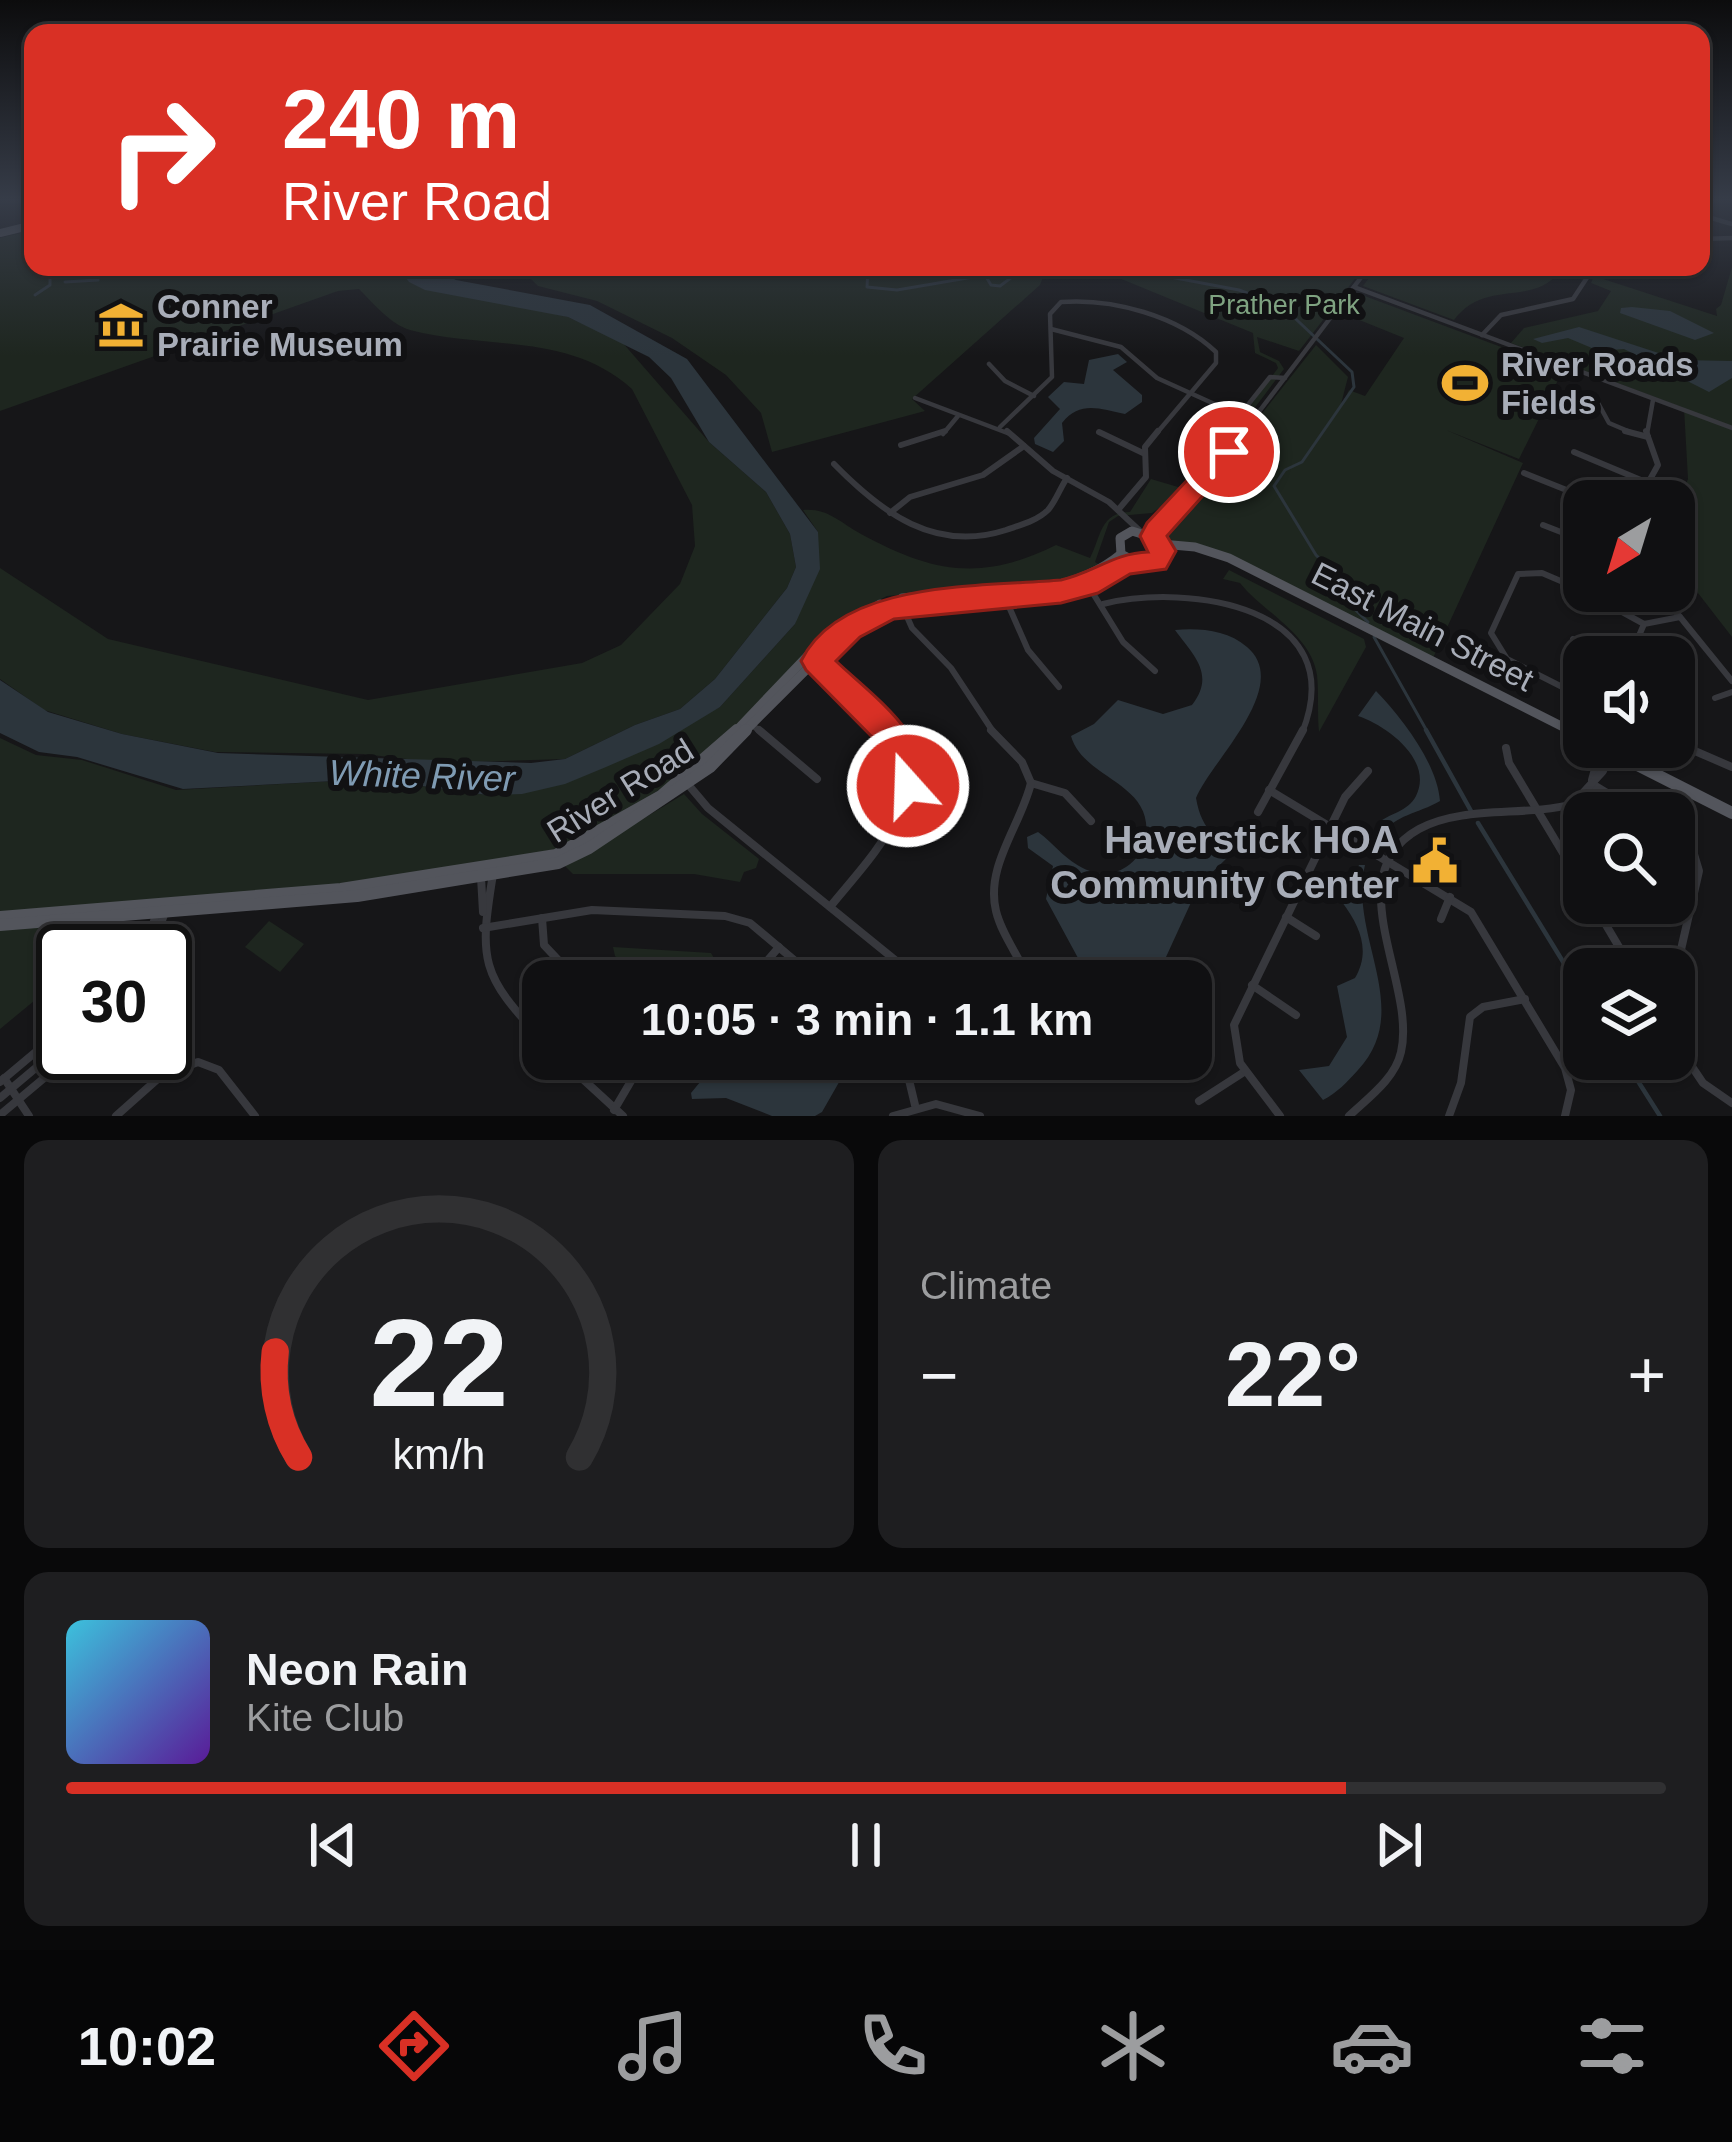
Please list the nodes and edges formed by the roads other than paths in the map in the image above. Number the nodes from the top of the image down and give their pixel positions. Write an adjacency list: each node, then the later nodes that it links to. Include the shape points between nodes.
1 (1362, 276): 3 (street)
2 (1588, 276): 5 (street, via 1573,299 1501,315)
3 (1354, 287): 5 (street); 7 (street)
4 (1051, 329): 8 (street, via 1121,347 1153,376); 8 (street, via 1055,305 1084,300 1206,340 1217,359); 9 (street, via 1054,373)
5 (1482, 335): 11 (street)
6 (989, 364): 9 (street)
7 (1285, 378): 13 (street, via 1270,376); 15 (street)
8 (1190, 393): 15 (street); 24 (street)
9 (1034, 396): 17 (street)
10 (915, 398): 14 (street)
11 (1653, 398): 18 (street); 20 (street)
12 (1597, 401): 20 (street, via 1607,423)
13 (1247, 406)
14 (958, 414): 17 (street); 21 (street, via 942,435)
15 (1252, 421): 30 (street)
16 (1233, 424): 30 (street, via 1197,471)
17 (1000, 427): 22 (street)
18 (1732, 428)
19 (1099, 432): 24 (street)
20 (1648, 437): 29 (street, via 1658,465)
21 (901, 445)
22 (1024, 446): 27 (street); 33 (street, via 983,475 910,497)
23 (1574, 452): 28 (street)
24 (1143, 453): 32 (street, via 1146,477)
25 (834, 464): 33 (street)
26 (1524, 473): 31 (street)
27 (1067, 478): 32 (street); 33 (street, via 1044,514 983,540 932,535)
28 (1641, 480)
29 (1650, 480)
30 (1206, 481): 37 (street)
31 (1563, 489)
32 (1120, 512): 36 (street); 37 (street)
33 (890, 513)
34 (1543, 525): 35 (street)
35 (1563, 533)
36 (1124, 534): 37 (main road); 38 (main road, via 1118,544)
37 (1153, 539): 38 (main road, River Road, via 1153,563); 57 (main road, East Main Street, via 1238,562)
38 (1126, 558): 39 (main road, River Road)
39 (1086, 582): 41 (main road, River Road); 43 (street)
40 (1563, 583): 53 (street, via 1529,571 1511,582 1491,630 1501,654)
41 (1003, 593): 42 (main road, River Road); 52 (street, via 1028,650)
42 (900, 602): 49 (main road, River Road); 66 (street)
43 (1103, 604): 50 (street, via 1124,649); 68 (street, via 1138,594 1219,598 1288,635 1307,668 1309,710)
44 (1622, 612): 47 (street)
45 (1676, 612): 46 (street)
46 (1680, 617): 47 (street); 51 (street)
47 (1644, 624): 48 (street)
48 (1639, 636)
49 (813, 659): 56 (main road, River Road); 81 (street, via 892,736 908,779 899,818)
50 (1155, 671)
51 (1732, 681)
52 (1059, 687)
53 (1563, 687)
54 (1732, 692): 55 (street)
55 (1715, 698)
56 (750, 723): 64 (street); 65 (main road, River Road)
57 (1563, 727)
58 (1506, 748): 70 (street)
59 (1695, 751): 60 (street)
60 (1732, 767)
61 (1598, 768): 67 (street)
62 (1645, 768): 72 (main road)
63 (1368, 771): 74 (street)
64 (817, 779)
65 (685, 781): 78 (main road, River Road, via 568,859); 81 (street)
66 (1031, 783): 73 (street, via 1065,793); 95 (street, via 993,890)
67 (1592, 783): 69 (street); 70 (street, via 1574,804)
68 (1270, 790): 71 (street); 74 (street)
69 (1606, 792)
70 (1538, 811): 75 (street); 77 (street, via 1429,825 1403,839)
71 (1258, 812)
72 (1732, 813)
73 (1091, 820)
74 (1331, 826): 77 (street); 83 (street)
75 (1563, 853)
76 (1695, 859): 79 (street)
77 (1388, 860): 80 (street); 123 (street, via 1380,896 1403,1042 1392,1072)
78 (487, 872): 82 (main road, River Road, via 357,896); 88 (street)
79 (1695, 891)
80 (1450, 897): 85 (street); 97 (street, via 1478,918)
81 (830, 907): 94 (street)
82 (162, 910): 86 (main road, River Road); 87 (street)
83 (1286, 917): 89 (street); 96 (street)
84 (542, 918): 88 (street); 90 (street, via 592,910 725,916 750,923); 91 (street, via 544,945)
85 (1442, 919)
86 (0, 921)
87 (157, 924)
88 (483, 928): 99 (street, via 494,986)
89 (1316, 936)
90 (778, 947): 92 (street); 93 (street)
91 (558, 960)
92 (767, 960)
93 (794, 960)
94 (895, 960)
95 (1018, 960)
96 (1252, 985): 98 (street); 102 (street, via 1232,1034)
97 (1525, 998): 124 (street, via 1470,1017); 125 (street, via 1568,1073)
98 (1296, 1015)
99 (522, 1017)
100 (36, 1052): 104 (street)
101 (36, 1068): 109 (street)
102 (1244, 1072): 112 (street); 122 (street)
103 (1695, 1072): 113 (street)
104 (2, 1080): 109 (street)
105 (42, 1080): 111 (street)
106 (584, 1080): 115 (street)
107 (634, 1080): 115 (street)
108 (909, 1080): 114 (street)
109 (11, 1089): 110 (street); 111 (street)
110 (0, 1098)
111 (19, 1100): 116 (street); 117 (street)
112 (1199, 1101)
113 (1732, 1103)
114 (915, 1106): 120 (street); 121 (street, via 953,1105)
115 (619, 1113)
116 (0, 1115)
117 (29, 1116)
118 (116, 1116): 119 (street, via 161,1076 198,1062 220,1070)
119 (255, 1116)
120 (892, 1116)
121 (980, 1116)
122 (1280, 1116)
123 (1349, 1116)
124 (1449, 1116)
125 (1565, 1116)

